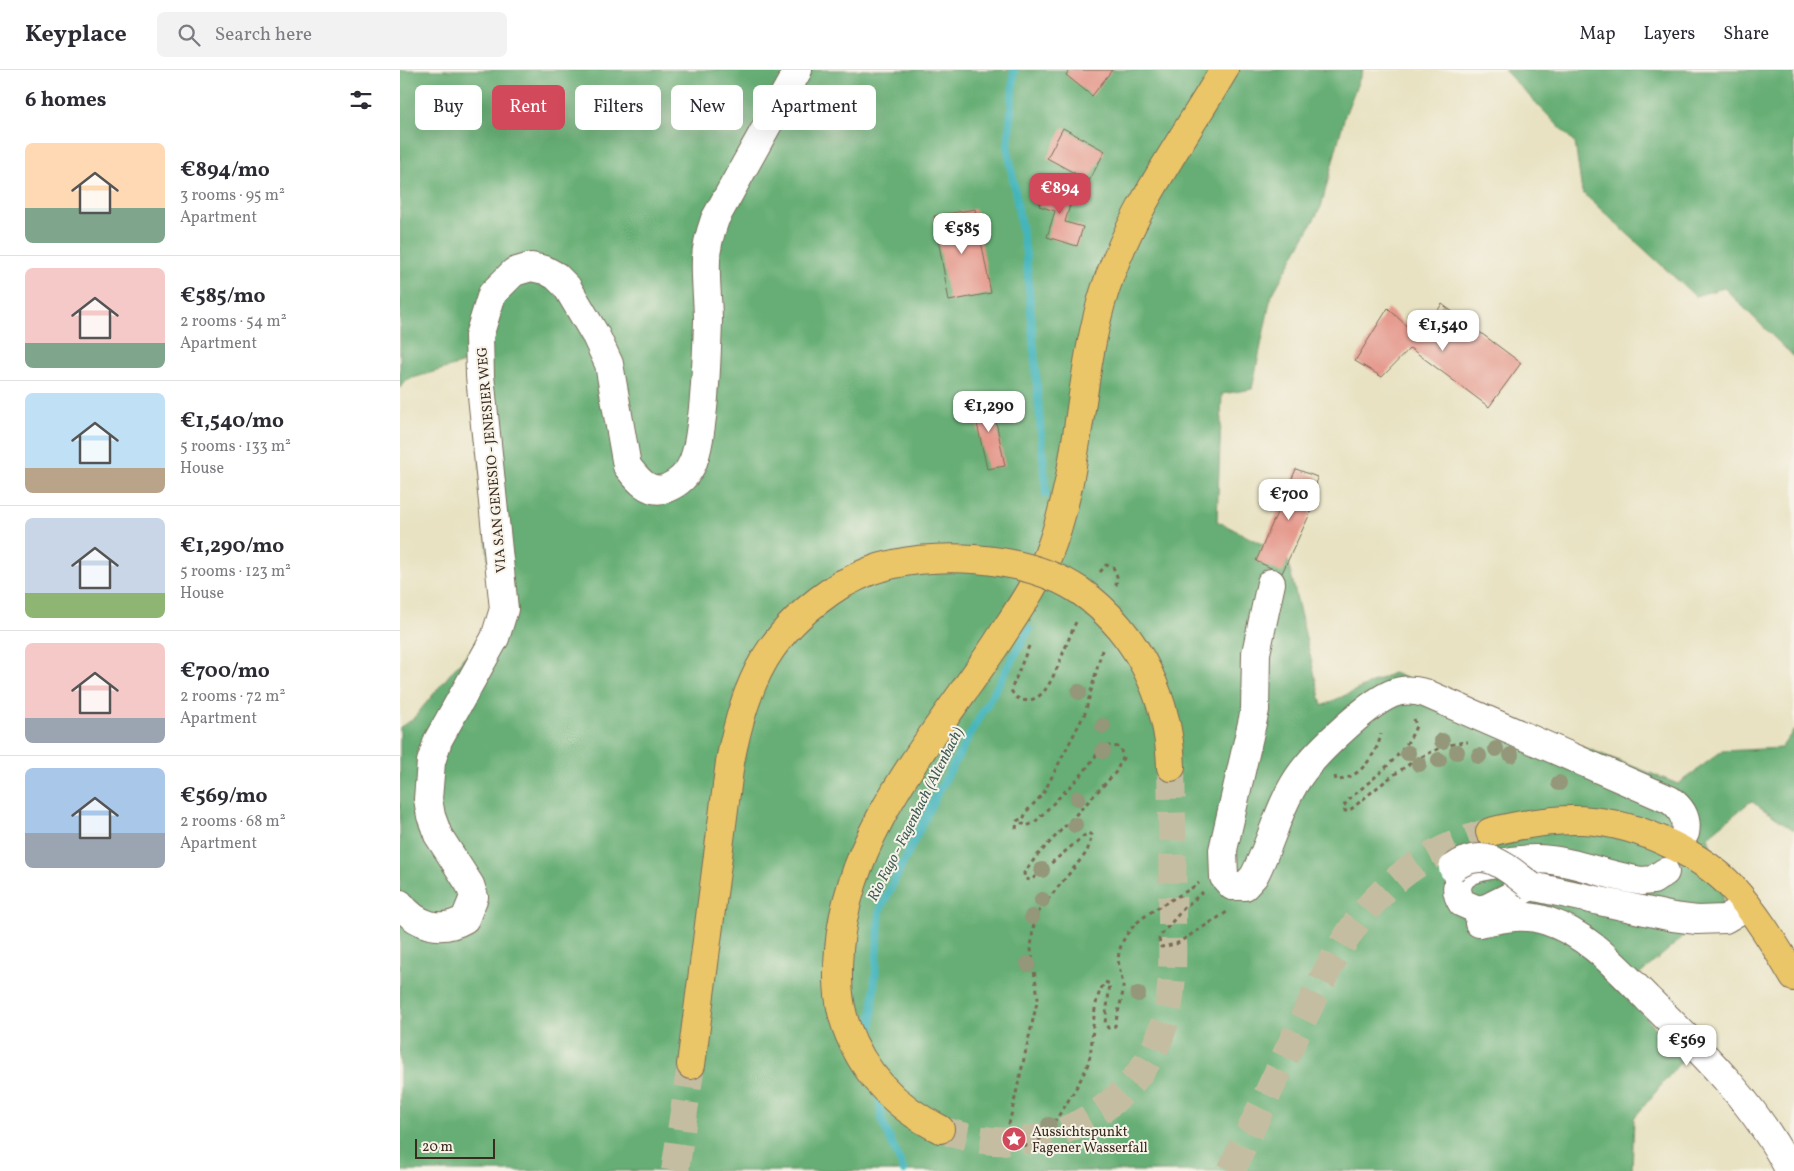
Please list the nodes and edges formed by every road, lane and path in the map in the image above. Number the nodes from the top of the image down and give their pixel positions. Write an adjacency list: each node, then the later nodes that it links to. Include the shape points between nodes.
1 (798, 70): 22 (street, VIA SAN GENESIO - JENESIER WEG, via 715,219 709,236 705,285 708,319 706,381 698,444 693,462 674,485 660,490 648,488 627,466 609,364 567,287 546,270 531,267 514,272 492,294 479,336 480,376 504,610 495,638 438,740 431,762 428,799 438,835 470,885 474,898 465,919 443,928 410,916)
2 (1224, 70): 27 (main road, via 1136,217 1113,268 1095,325 1070,480 1059,526 1027,597 895,791 873,831 847,895 841,926 838,990 852,1043 883,1089 904,1108)
3 (1097, 578): 5 (path, via 1104,567 1110,565 1117,576)
4 (1271, 583): 17 (street, via 1256,653 1255,710 1223,850 1224,877 1232,886 1245,886 1254,876 1289,793 1309,764 1372,706 1393,693 1403,691 1425,693 1670,800 1684,816)
5 (1114, 592)
6 (1079, 615): 8 (path, via 1045,690 1033,700 1021,701 1014,698)
7 (1102, 647): 14 (path, via 1085,713 1043,794)
8 (1011, 690)
9 (1411, 714): 11 (path, via 1416,726 1406,745 1348,800 1343,807 1345,812 1398,772 1436,750)
10 (1382, 727): 13 (path, via 1372,754 1354,775 1336,780)
11 (1469, 742)
12 (1171, 767): 26 (main road, bridge, via 1166,720 1159,695 1140,656 1103,609 1080,590 1062,581 1028,568 970,558 933,560 871,571 814,601 782,633 759,668 742,709 730,762)
13 (1336, 769)
14 (1022, 818): 15 (path, via 1017,821); 19 (path, via 1026,826 1034,823 1097,754 1109,746 1120,747 1123,758 1115,773 1024,873 1025,880 1032,880 1085,835 1092,835 1087,852 1040,909 1033,928 1031,949 1038,998 1009,1124 1012,1139 1017,1144 1028,1145 1043,1136 1084,1074 1089,1060 1096,1004 1105,982 1110,984 1105,1023 1108,1028 1115,1026 1123,990 1118,954 1131,929 1140,919)
15 (1016, 829)
16 (1490, 832): 23 (main road, via 1560,820 1594,820 1626,826 1648,833 1695,857 1732,887)
17 (1685, 833)
18 (1665, 872): 20 (street, via 1653,880 1642,881 1566,861 1527,858 1470,870 1458,882 1457,890 1462,903 1478,910)
19 (1205, 879)
20 (1531, 886): 23 (street, via 1697,920 1725,919); 28 (street, bridge, via 1508,868 1481,856 1453,868 1442,886 1442,896 1450,914 1459,920 1479,923 1530,916 1561,926 1599,952 1730,1082 1774,1139)
21 (1209, 888): 24 (path, via 1183,909 1161,935 1161,947 1176,944)
22 (400, 904)
23 (1747, 906): 25 (main road, via 1771,937)
24 (1229, 911)
25 (1794, 977)
26 (691, 1065)
27 (940, 1129)
28 (1790, 1171)

